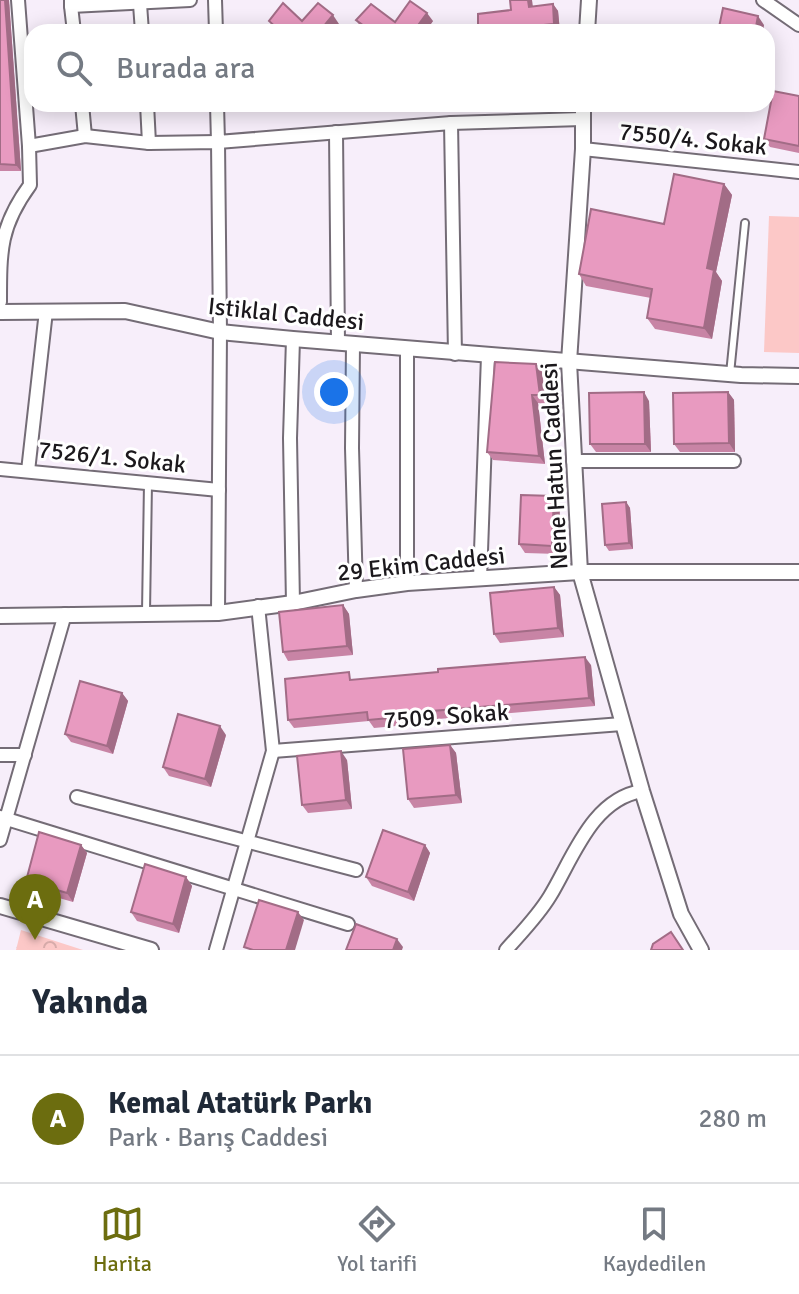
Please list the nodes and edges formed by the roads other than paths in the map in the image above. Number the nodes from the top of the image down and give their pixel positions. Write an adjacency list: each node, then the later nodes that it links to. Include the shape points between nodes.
1 (18, 0): 13 (street)
2 (190, 0): 7 (street)
3 (215, 0): 10 (street)
4 (589, 0): 11 (street)
5 (763, 0): 12 (street)
6 (71, 3): 7 (street); 8 (street)
7 (140, 4): 9 (street)
8 (73, 24)
9 (141, 24)
10 (216, 24)
11 (588, 24)
12 (799, 25)
13 (24, 97)
14 (26, 112): 24 (street)
15 (83, 112): 21 (street)
16 (147, 112): 23 (street)
17 (217, 112): 22 (street)
18 (582, 112): 19 (street); 25 (street, Nene Hatun Caddesi)
19 (451, 123): 20 (street); 36 (street)
20 (336, 132): 22 (street); 33 (street)
21 (85, 136): 23 (street); 24 (street)
22 (218, 142): 23 (street); 31 (street)
23 (149, 143)
24 (29, 146): 28 (street, via 30,185 13,203 0,234)
25 (583, 149): 26 (street, 7550/4. Sokak); 38 (street, Nene Hatun Caddesi)
26 (799, 172)
27 (745, 223): 39 (lane)
28 (0, 302)
29 (46, 311): 30 (street, Istiklal Caddesi); 31 (street, Istiklal Caddesi, via 125,311); 44 (street)
30 (0, 312)
31 (220, 332): 32 (street, Istiklal Caddesi); 46 (street)
32 (293, 339): 33 (street, Istiklal Caddesi); 52 (street)
33 (338, 343): 34 (street, Istiklal Caddesi)
34 (353, 344): 35 (street, Istiklal Caddesi); 51 (street)
35 (407, 348): 36 (street, Istiklal Caddesi); 50 (street)
36 (455, 354): 37 (street, Istiklal Caddesi)
37 (488, 356): 38 (street, Istiklal Caddesi); 49 (street)
38 (569, 362): 39 (street, Istiklal Caddesi); 41 (street, Nene Hatun Caddesi)
39 (730, 374): 40 (street, Istiklal Caddesi)
40 (799, 376)
41 (573, 461): 42 (street); 47 (street, Nene Hatun Caddesi)
42 (734, 461)
43 (0, 469): 44 (street, 7526/1. Sokak)
44 (28, 471): 45 (street, 7526/1. Sokak)
45 (148, 483): 46 (street, 7526/1. Sokak); 54 (lane)
46 (219, 490): 55 (street)
47 (580, 572): 48 (street, 29 Ekim Caddesi); 49 (street, 29 Ekim Caddesi); 58 (street, Nene Hatun Caddesi)
48 (799, 572)
49 (480, 579): 50 (street, 29 Ekim Caddesi)
50 (407, 583): 51 (street, 29 Ekim Caddesi)
51 (356, 590): 52 (street, 29 Ekim Caddesi)
52 (293, 603): 53 (street, 29 Ekim Caddesi)
53 (258, 606): 55 (street, 29 Ekim Caddesi); 59 (street)
54 (146, 613): 55 (street, 29 Ekim Caddesi); 56 (street, 29 Ekim Caddesi)
55 (218, 613)
56 (65, 614): 57 (street, 29 Ekim Caddesi); 61 (street)
57 (0, 616)
58 (622, 724): 59 (street, 7509. Sokak); 62 (street, Nene Hatun Caddesi)
59 (273, 751): 66 (street)
60 (0, 755): 61 (street)
61 (25, 755): 64 (street)
62 (642, 791): 73 (street, via 625,793 607,806 534,918); 74 (street, Nene Hatun Caddesi, via 681,914)
63 (77, 797): 66 (street)
64 (3, 818): 65 (street); 68 (street)
65 (0, 840)
66 (247, 842): 67 (street); 68 (street)
67 (356, 870)
68 (234, 887): 70 (street); 72 (street)
69 (0, 906): 71 (street)
70 (348, 924)
71 (151, 950)
72 (216, 950)
73 (506, 950)
74 (701, 950)

